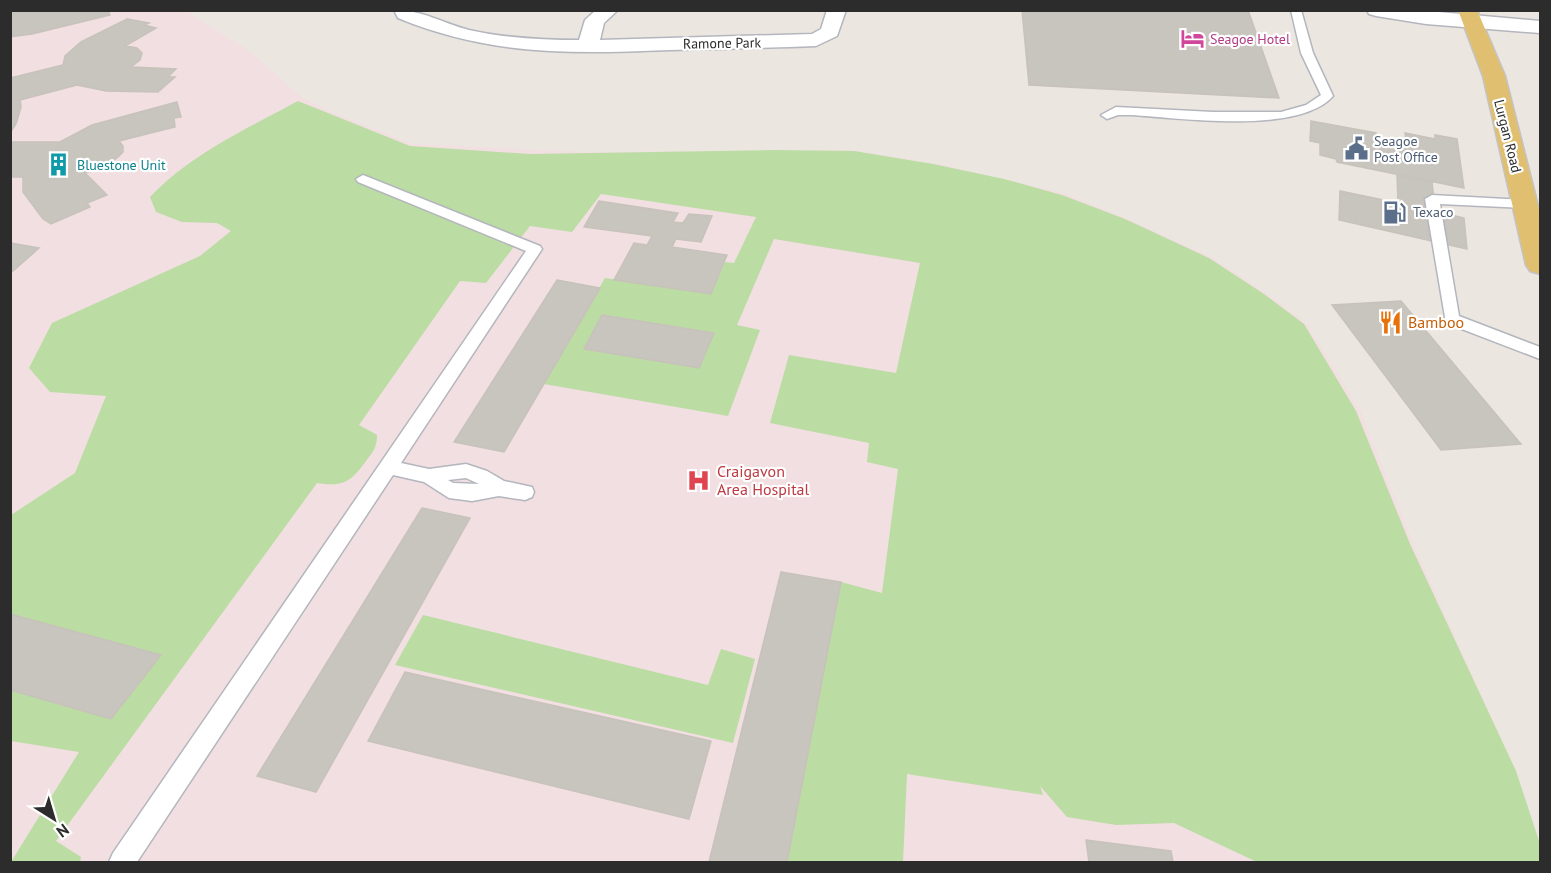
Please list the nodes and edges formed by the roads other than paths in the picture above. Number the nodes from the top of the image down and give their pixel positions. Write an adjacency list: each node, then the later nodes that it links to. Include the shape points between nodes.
1 (404, 10): 8 (street, Ramone Park, via 434,27 481,40)
2 (609, 10): 8 (street, via 595,20)
3 (837, 10): 8 (street, Ramone Park, via 830,32 816,40)
4 (1296, 10): 9 (lane, via 1307,53 1327,96 1310,108 1281,116 1131,111)
5 (1376, 10): 6 (street, via 1426,18)
6 (1470, 16): 7 (street); 11 (main road, Lurgan Road, via 1494,76)
7 (1540, 27)
8 (588, 46)
9 (1107, 115)
10 (363, 179): 14 (lane, via 535,249)
11 (1525, 204): 12 (main road, Lurgan Road); 13 (lane, via 1432,199 1452,320)
12 (1540, 265)
13 (1540, 353)
14 (388, 467): 15 (lane, via 429,476 449,490 472,494 498,488); 16 (lane)
15 (525, 492)
16 (122, 862)

